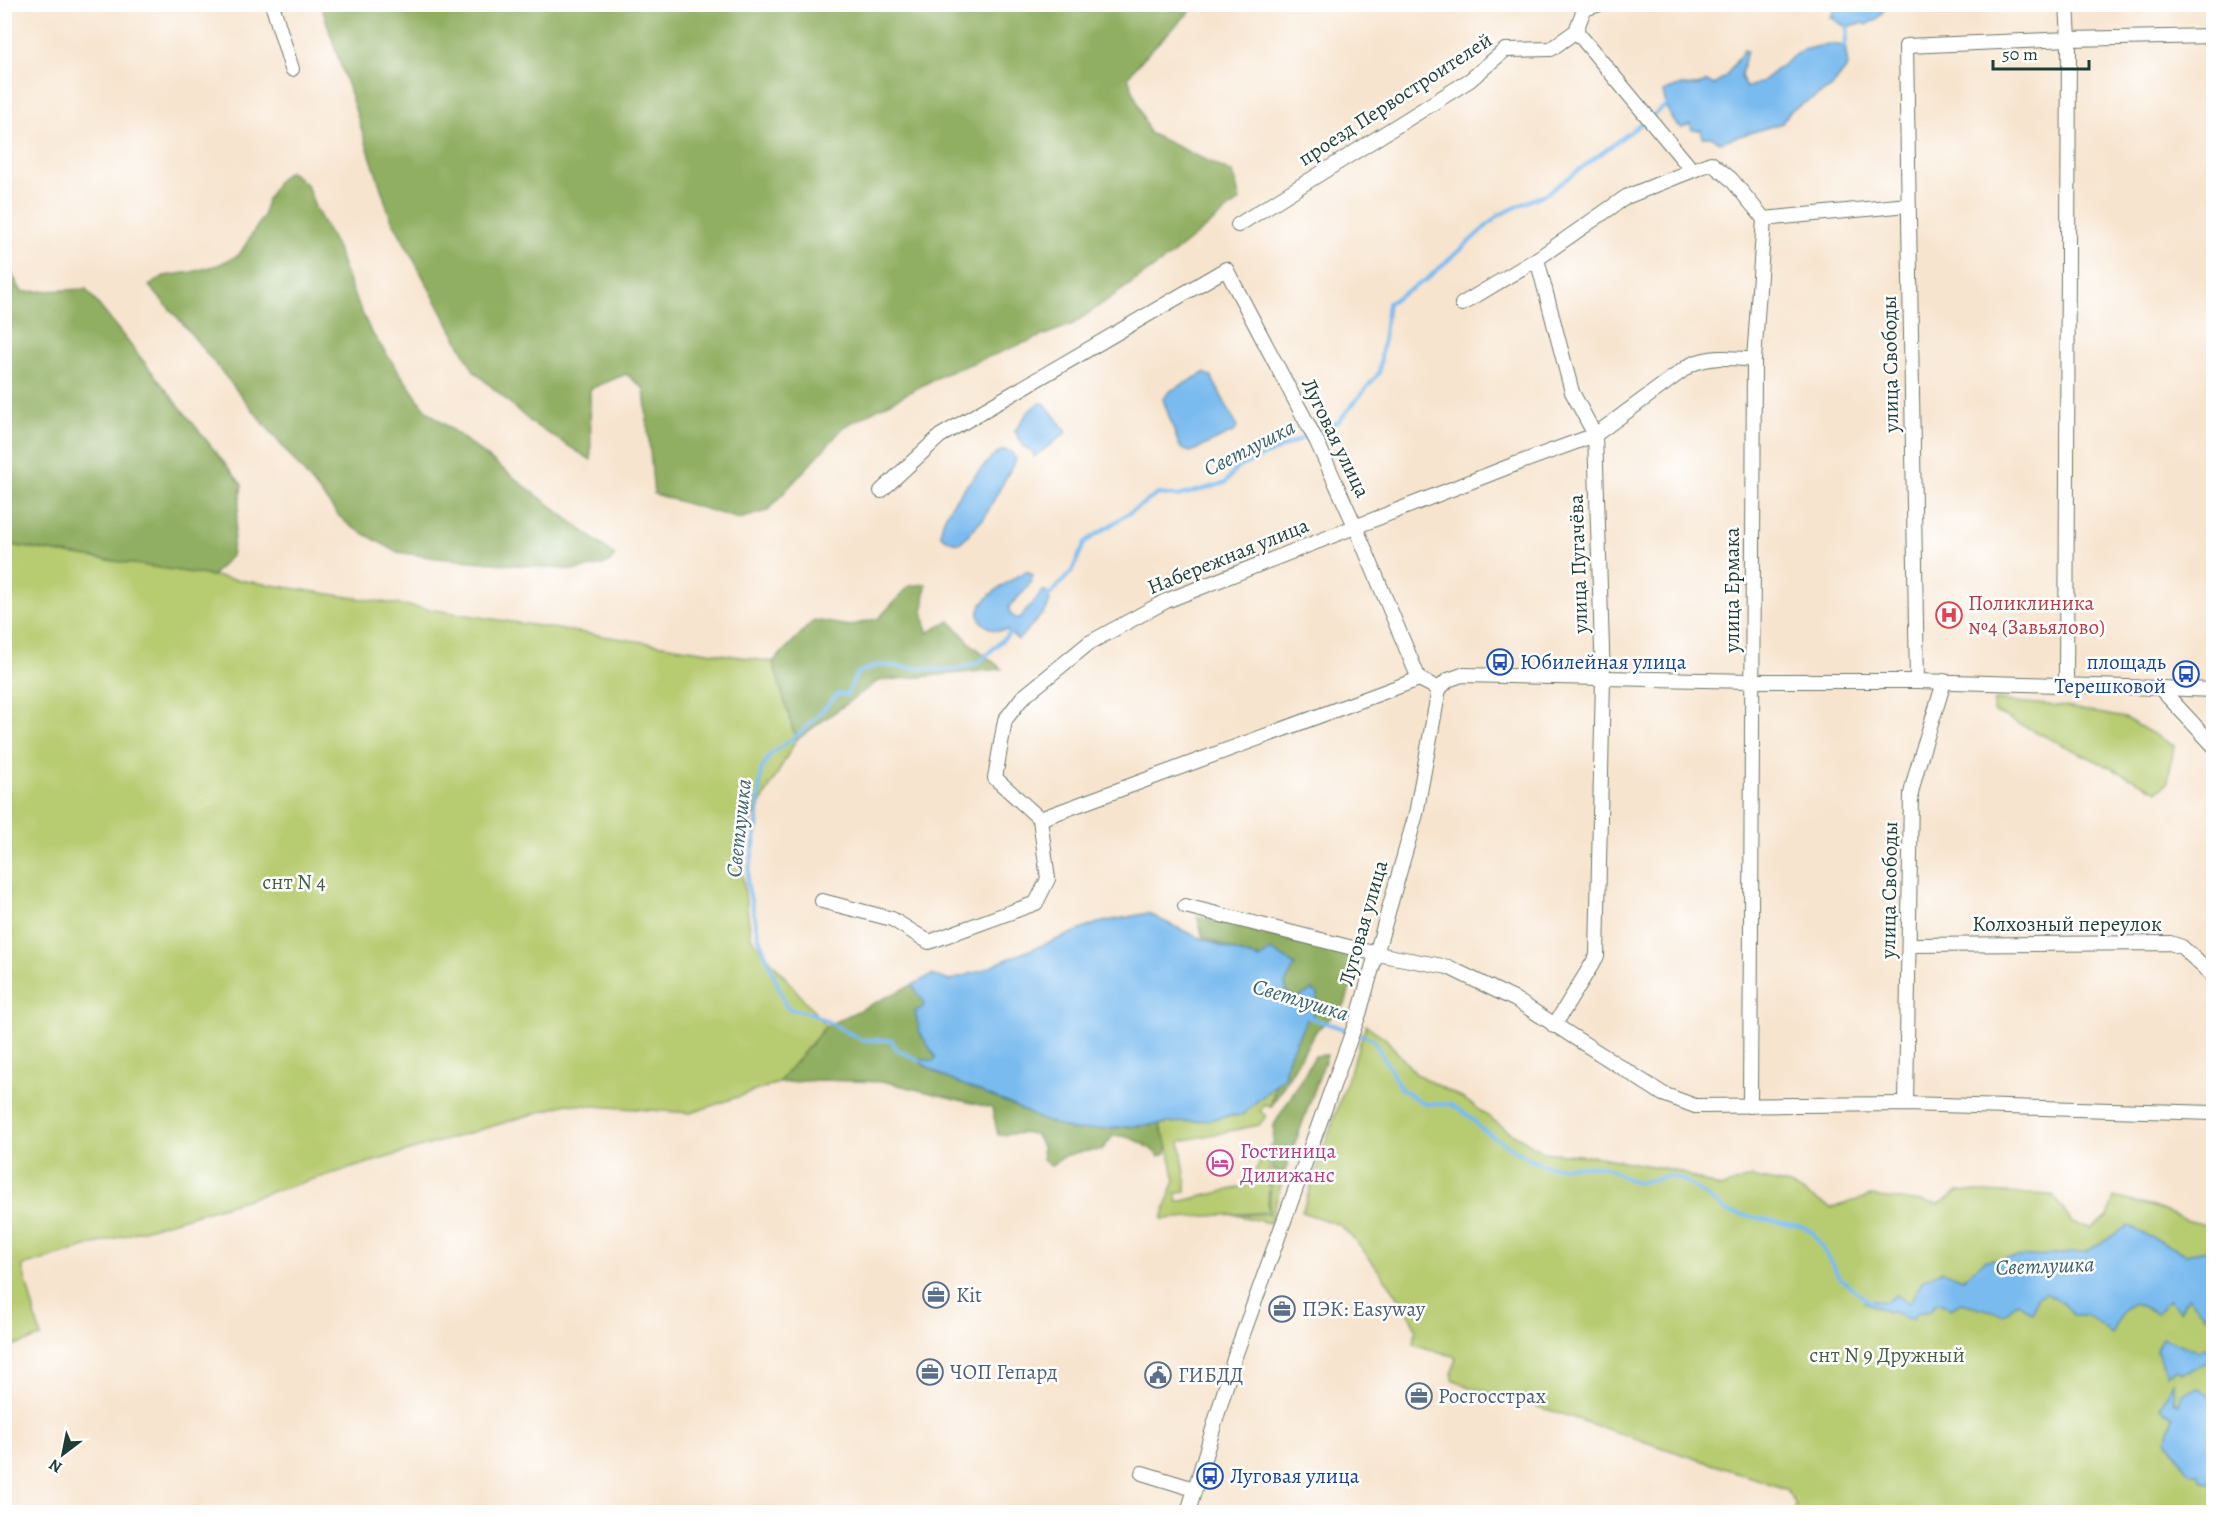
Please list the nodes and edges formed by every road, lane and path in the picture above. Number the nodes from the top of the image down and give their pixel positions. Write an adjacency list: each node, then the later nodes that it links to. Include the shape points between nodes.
1 (272, 4): 8 (street)
2 (1600, 4): 4 (street)
3 (2067, 4): 7 (street)
4 (1583, 7): 5 (street)
5 (1576, 31): 9 (street); 12 (street, проезд Первостроителей, via 1551,50 1505,50 1470,80)
6 (2214, 36): 7 (street)
7 (2069, 39): 10 (street, улица Свободы, via 1906,46); 24 (street)
8 (292, 69)
9 (1692, 170): 11 (street, via 1711,163 1731,179); 13 (street, via 1626,197)
10 (1908, 205): 11 (street); 22 (street, улица Свободы)
11 (1764, 219): 15 (street, улица Ермака)
12 (1238, 225)
13 (1536, 259): 14 (street); 16 (street, улица Пугачёва, via 1572,392)
14 (1462, 304)
15 (1755, 360): 16 (street, Набережная улица, via 1727,357 1703,359 1690,365); 21 (street, улица Ермака)
16 (1596, 435): 18 (street, Набережная улица); 20 (street, улица Пугачёва)
17 (881, 491): 18 (street, Луговая улица, via 940,436 1226,269 1317,442)
18 (1356, 528): 19 (street, Луговая улица); 29 (street, Набережная улица, via 1166,601 1089,643 1022,698 1005,720 995,778)
19 (1419, 679): 26 (street); 29 (street)
20 (1603, 679): 21 (street); 26 (street, via 1462,675 1448,680); 35 (street, улица Пугачёва, via 1597,956)
21 (1752, 681): 22 (street); 37 (street, улица Ермака)
22 (1917, 681): 23 (street)
23 (1944, 681): 24 (street); 32 (street, улица Свободы, via 1917,762 1911,794)
24 (2066, 684): 25 (street)
25 (2160, 688): 27 (street); 28 (street)
26 (1439, 689): 33 (street, Луговая улица, via 1416,814)
27 (2214, 690)
28 (2214, 746)
29 (1040, 819): 30 (street, via 1048,879 1036,903 928,942 892,919)
30 (822, 901)
31 (1185, 906): 33 (street)
32 (1909, 945): 34 (street, Колхозный переулок, via 2170,943 2182,947); 36 (street, улица Свободы)
33 (1377, 954): 35 (street, via 1448,967 1516,1000); 40 (street, Луговая улица, via 1359,1014 1235,1356)
34 (2214, 977)
35 (1554, 1026): 37 (street, via 1663,1094 1695,1106)
36 (1906, 1104): 37 (street); 38 (street)
37 (1750, 1106)
38 (2214, 1113)
39 (1142, 1473): 40 (street)
40 (1194, 1489): 41 (street)
41 (1188, 1512)

